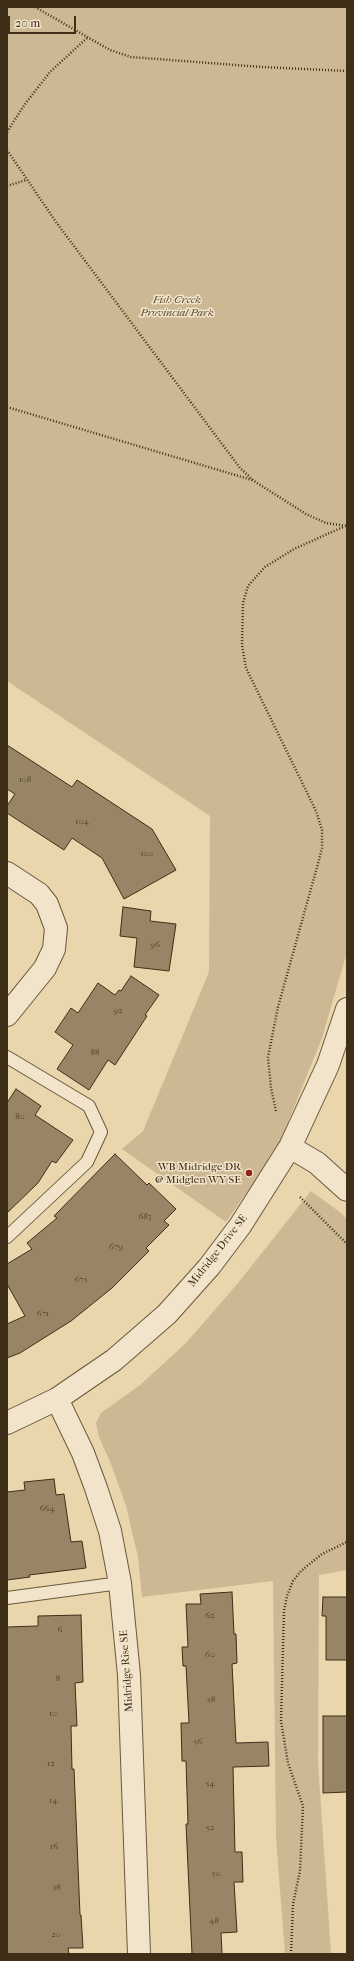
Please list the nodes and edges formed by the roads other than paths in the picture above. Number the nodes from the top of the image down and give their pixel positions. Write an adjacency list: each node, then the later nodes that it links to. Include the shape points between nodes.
1 (7, 873): 3 (street, via 39,894 47,904 56,928 54,949 45,968)
2 (347, 1009): 5 (street, Midridge Drive SE, via 328,1065)
3 (7, 1015)
4 (7, 1057): 7 (lane, via 89,1106 101,1132 87,1162)
5 (290, 1147): 6 (street, via 318,1163); 8 (street, Midridge Drive SE, via 240,1226 209,1267 167,1314 114,1360)
6 (347, 1190)
7 (7, 1237)
8 (57, 1399): 9 (street, Midridge Drive SE); 10 (street, Midridge Rise SE, via 83,1453 96,1488 110,1531)
9 (7, 1423)
10 (120, 1582): 11 (lane); 12 (street, Midridge Rise SE, via 129,1675)
11 (7, 1598)
12 (139, 1954)

